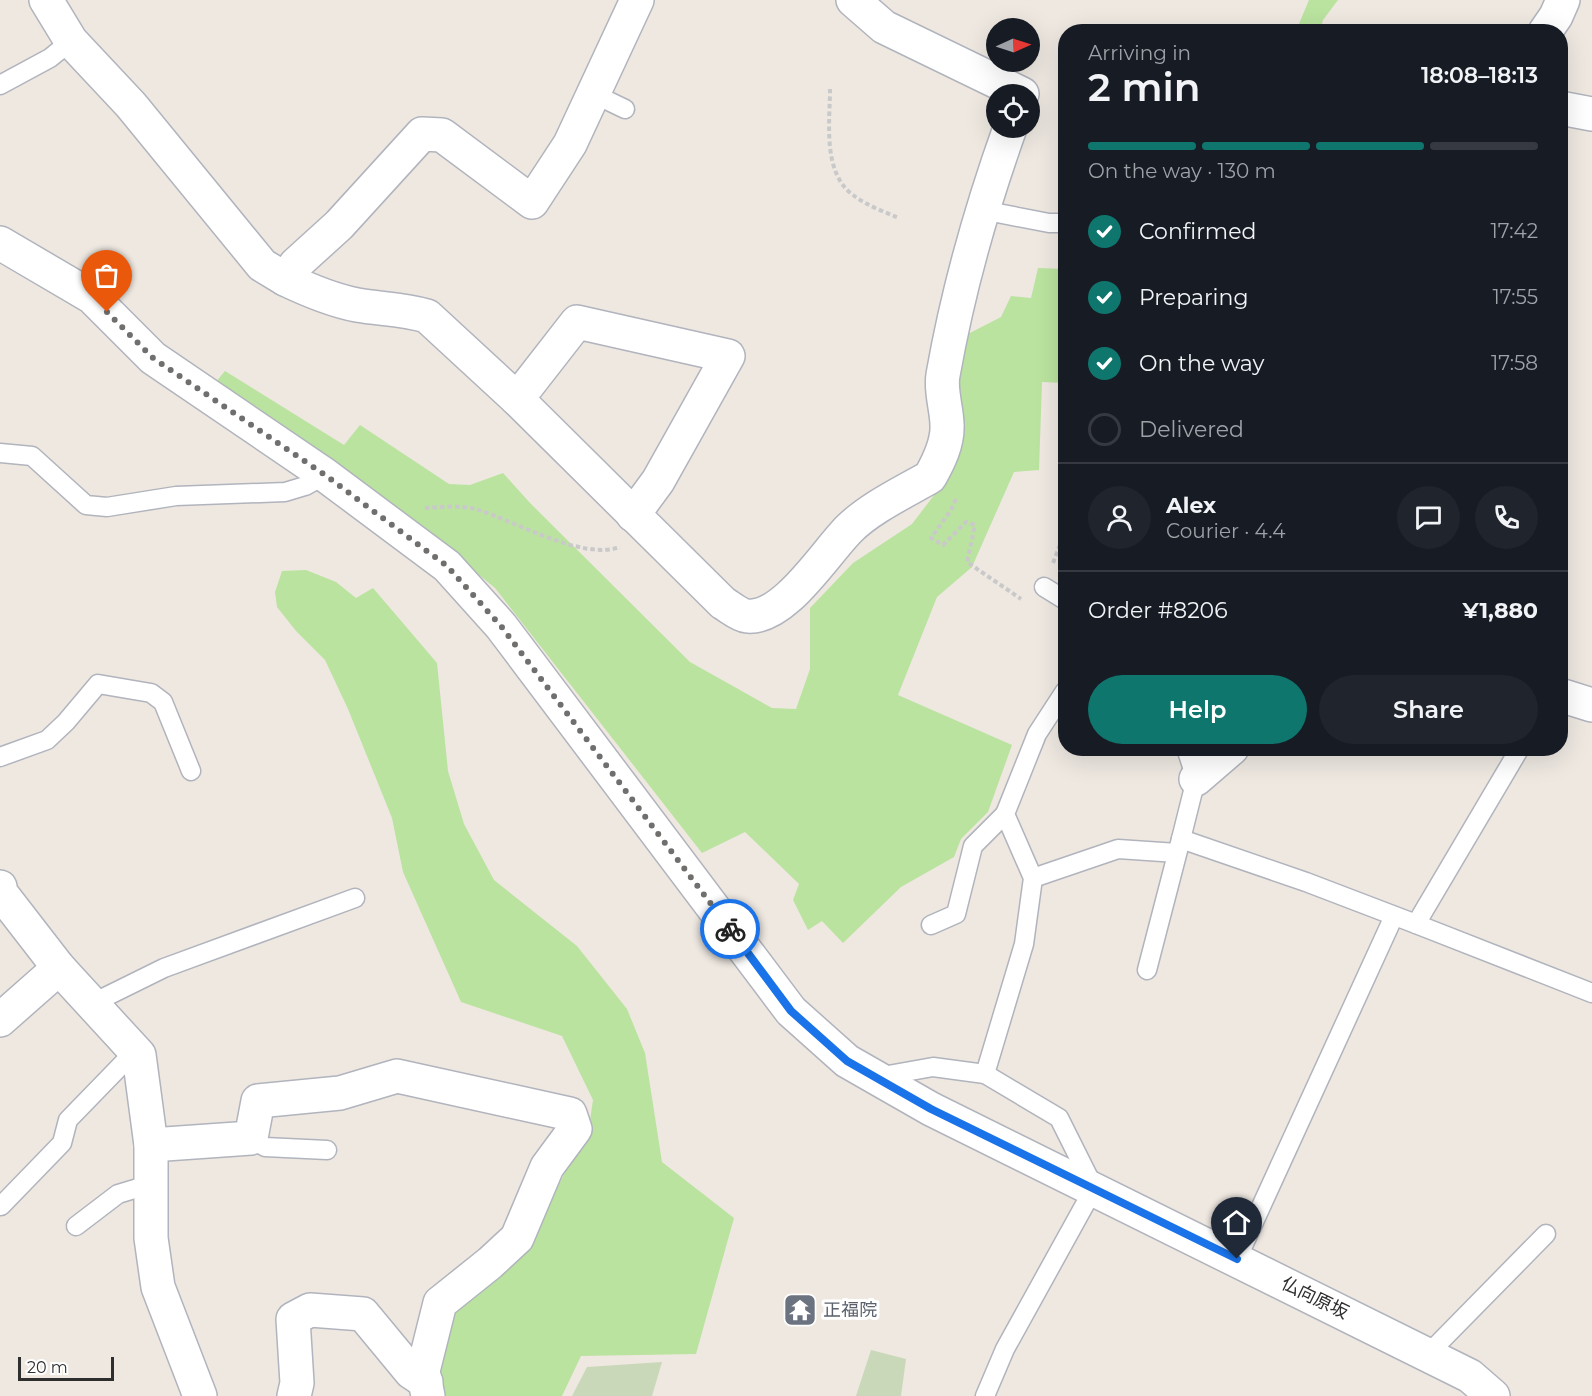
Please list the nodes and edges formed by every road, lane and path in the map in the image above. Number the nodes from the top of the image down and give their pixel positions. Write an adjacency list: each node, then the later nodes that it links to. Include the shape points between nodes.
1 (46, 0): 6 (street)
2 (637, 0): 10 (street)
3 (853, 0): 7 (street, via 884,27)
4 (1563, 0): 5 (street)
5 (1550, 24)
6 (71, 41): 8 (lane, via 50,58); 19 (street, via 131,105 262,265)
7 (1001, 84)
8 (0, 85)
9 (830, 89): 16 (path, via 830,151 844,187 852,195)
10 (594, 94): 11 (lane); 19 (street, via 570,144 532,202 442,135 422,135)
11 (625, 109)
12 (1568, 110): 13 (street)
13 (1592, 114)
14 (1007, 138): 15 (street)
15 (982, 210): 17 (lane); 22 (street, via 962,280 942,378 948,427 943,451)
16 (899, 218)
17 (1058, 223)
18 (0, 243): 23 (street, 仏向原坂, via 92,297 153,358)
19 (285, 279): 20 (street, via 317,294 357,305 427,316)
20 (517, 399): 25 (street); 25 (street, via 577,322 728,356 658,481)
21 (0, 453): 23 (lane, via 32,456 86,505 107,507 176,496 285,492)
22 (932, 473): 25 (street, via 850,528 788,600 761,615 746,616 723,603); 29 (path, via 960,491 931,538 944,545 966,522 975,525 967,562)
23 (325, 475): 24 (street, 仏向原坂)
24 (379, 515): 25 (path, via 431,508 474,509 580,548 602,550 616,548); 53 (street, 仏向原坂, via 447,566 501,626 791,1011 847,1061)
25 (641, 522)
26 (1058, 550): 27 (path)
27 (1044, 586): 28 (lane)
28 (1058, 595)
29 (1029, 604)
30 (1568, 698): 32 (street)
31 (1058, 702): 38 (lane, via 1037,734)
32 (1592, 705)
33 (1212, 756): 36 (street)
34 (1515, 756): 44 (lane)
35 (0, 758): 37 (lane, via 48,740 98,684 151,693 164,702)
36 (1191, 764): 39 (lane)
37 (191, 771)
38 (1005, 814): 40 (lane); 45 (lane, via 973,846 956,914)
39 (1179, 846): 40 (lane, via 1118,849); 43 (lane, via 1306,882); 47 (lane)
40 (1033, 878): 52 (lane, via 1024,944)
41 (0, 887): 46 (street)
42 (355, 898): 49 (lane, via 164,968)
43 (1394, 916): 44 (lane); 62 (lane)
44 (1416, 924): 48 (lane)
45 (931, 925)
46 (59, 968): 49 (street); 50 (street)
47 (1147, 970)
48 (1592, 993)
49 (91, 1004): 51 (street)
50 (0, 1020)
51 (135, 1051): 55 (street, via 139,1054); 59 (lane, via 68,1120 62,1143)
52 (985, 1074): 53 (lane, via 933,1067); 58 (lane, via 1059,1118)
53 (876, 1078): 58 (street, 仏向原坂)
54 (251, 1138): 55 (street); 56 (lane, via 265,1147); 64 (street, via 258,1101 340,1093 397,1076 570,1114 575,1129 547,1167 517,1238 440,1303 423,1371)
55 (151, 1145): 57 (street)
56 (327, 1150)
57 (151, 1184): 60 (lane, via 118,1194); 65 (street, via 151,1238 158,1287)
58 (1094, 1188): 62 (street, 仏向原坂); 67 (lane, via 1005,1349)
59 (0, 1206)
60 (76, 1226)
61 (1546, 1234): 63 (lane)
62 (1237, 1259): 63 (street, 仏向原坂)
63 (1428, 1354): 68 (street, 仏向原坂, via 1470,1376)
64 (427, 1389): 66 (street, via 363,1314 310,1310 293,1319 297,1383)
65 (200, 1396)
66 (294, 1396)
67 (985, 1396)
68 (1493, 1396)

